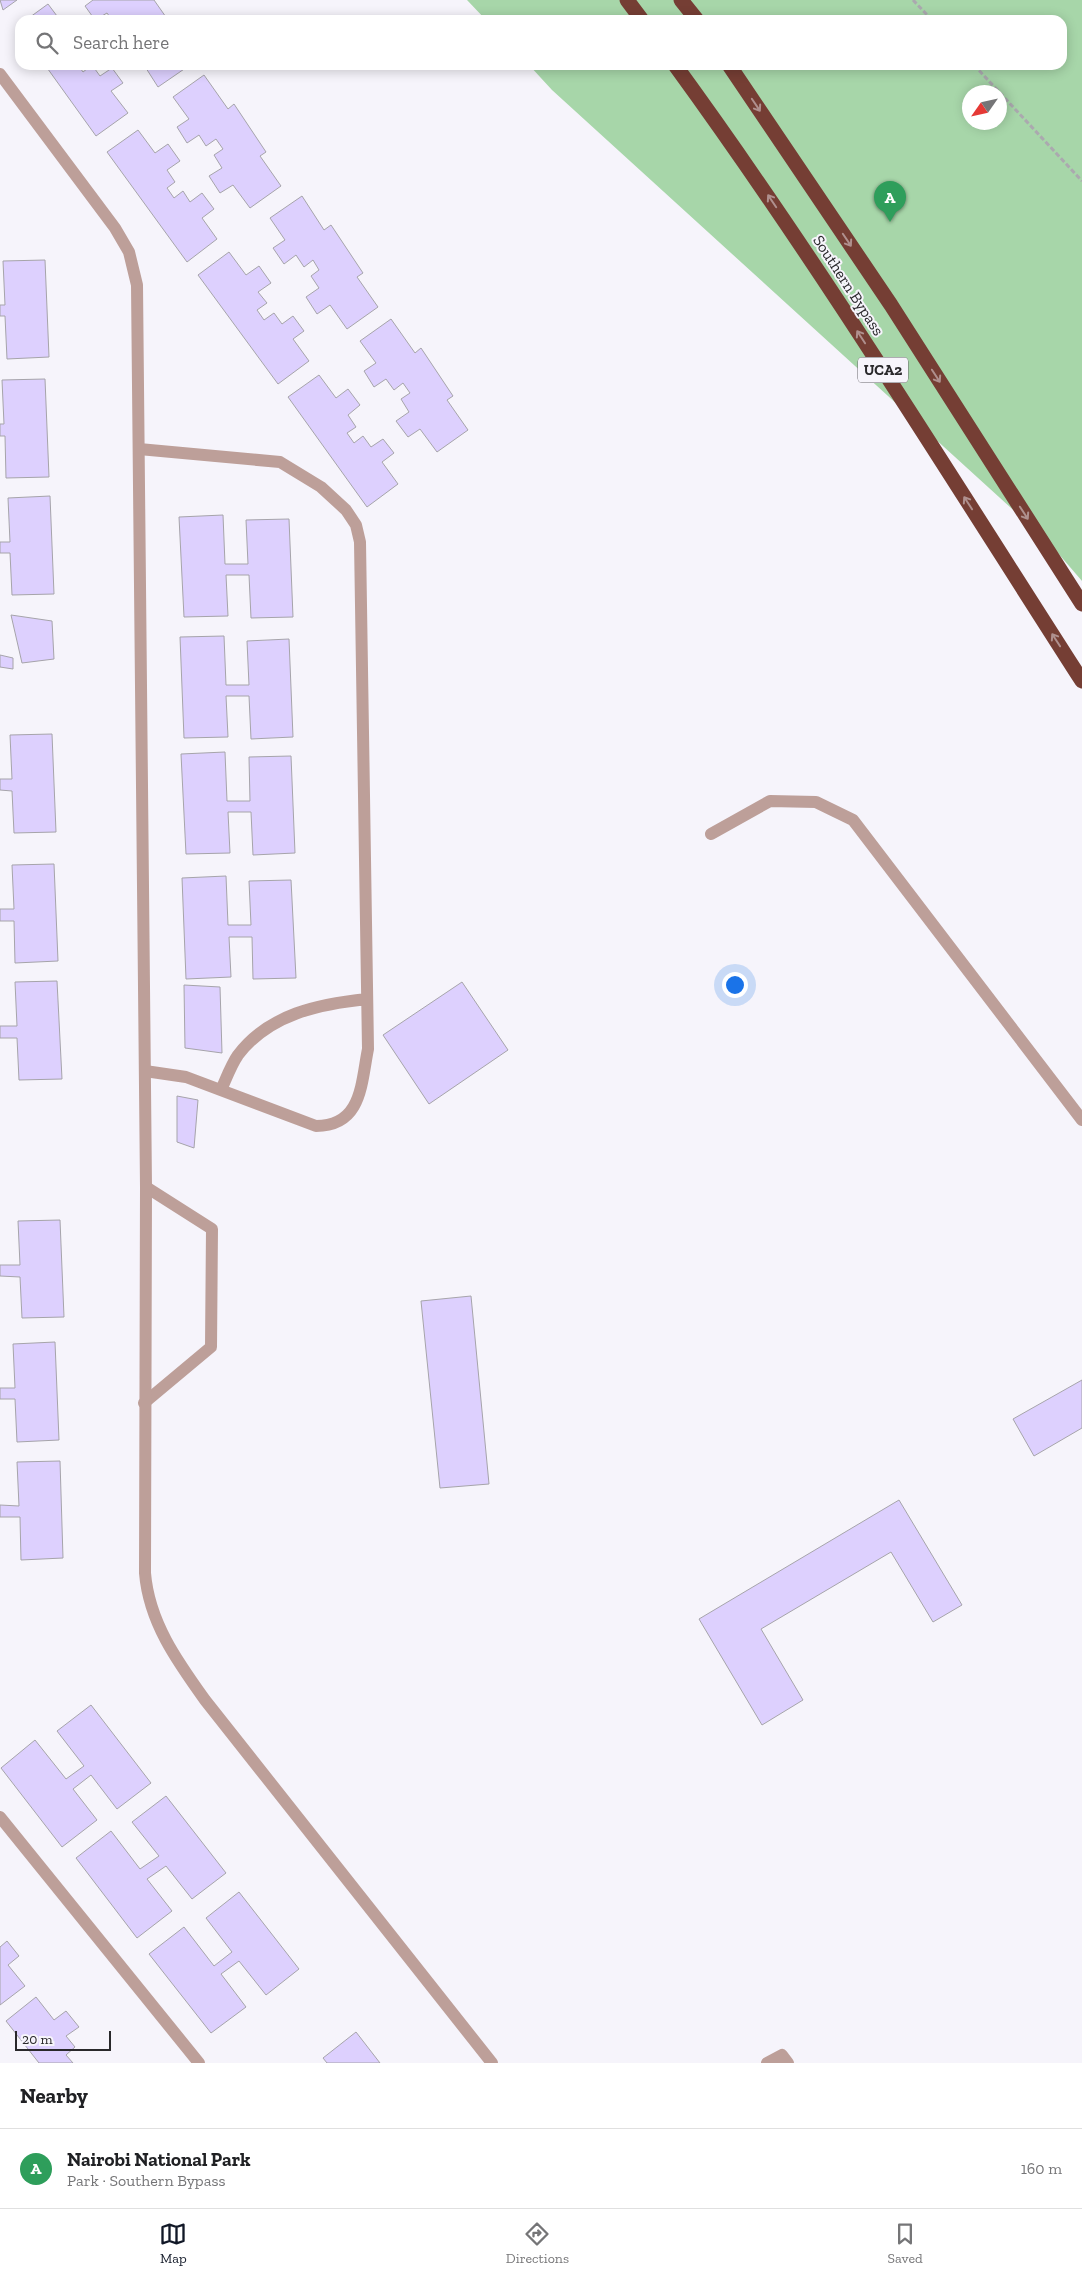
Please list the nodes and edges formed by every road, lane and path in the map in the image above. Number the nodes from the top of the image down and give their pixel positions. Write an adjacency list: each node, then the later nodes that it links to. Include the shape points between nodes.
1 (627, 0): 4 (highway)
2 (681, 0): 5 (highway)
3 (913, 0): 6 (path)
4 (638, 15)
5 (693, 15)
6 (927, 15)
7 (679, 70): 14 (highway, Southern Bypass / UCA2, one-way to 7, via 814,262)
8 (732, 70): 13 (highway, Southern Bypass / UCA2, one-way to 13, via 891,305)
9 (979, 70): 11 (path)
10 (0, 74): 12 (street, via 115,228 129,252 137,285)
11 (1082, 181)
12 (139, 450): 16 (street, via 280,462 320,487 346,510 356,525 360,542); 17 (street)
13 (1082, 604)
14 (1082, 681)
15 (711, 834): 19 (street, via 770,801 816,802 853,820)
16 (367, 999): 18 (street, via 326,1004 278,1021 251,1041 238,1056); 18 (street, via 368,1049 357,1103 335,1124 316,1126)
17 (145, 1071): 18 (street, via 186,1077); 20 (street)
18 (221, 1090)
19 (1082, 1120)
20 (146, 1187): 21 (street); 21 (street, via 212,1229 211,1348)
21 (144, 1402): 24 (street, via 147,1596 166,1641 205,1700)
22 (0, 1817): 23 (street)
23 (199, 2063)
24 (492, 2063)
25 (767, 2063): 26 (street, via 782,2055)
26 (788, 2063)

